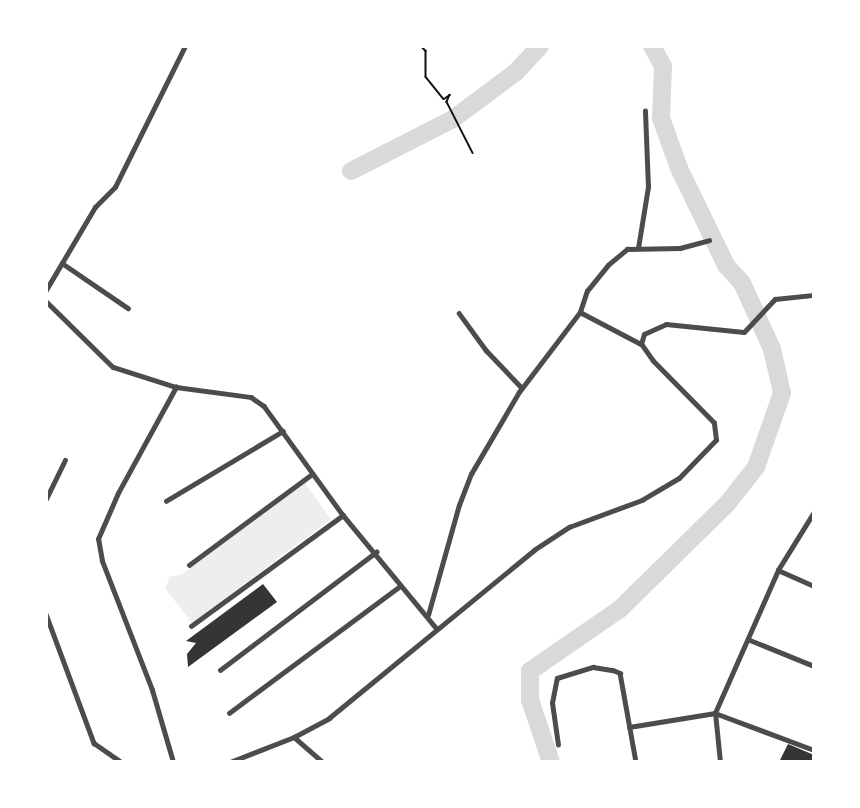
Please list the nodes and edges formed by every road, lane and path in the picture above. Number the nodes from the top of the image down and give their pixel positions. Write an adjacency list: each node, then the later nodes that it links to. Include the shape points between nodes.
1 (185, 46): 7 (street, via 115,187 95,207)
2 (421, 46): 4 (path, via 426,51 426,77 444,99 450,95 447,102)
3 (645, 111): 6 (street, via 648,187)
4 (473, 153)
5 (709, 240): 6 (street, via 680,248)
6 (638, 248): 12 (street, via 627,249 608,265 587,291)
7 (62, 263): 8 (street); 11 (street)
8 (46, 290)
9 (813, 296): 14 (street, via 780,296 750,330 666,324 644,334)
10 (46, 302): 15 (street, via 113,367)
11 (128, 308)
12 (580, 312): 14 (street); 16 (street)
13 (459, 313): 16 (street, via 486,350)
14 (640, 344): 32 (street, via 714,423 716,440 679,478 642,500 569,526)
15 (176, 387): 17 (street, via 251,397); 43 (street, via 118,493 98,539 102,561 152,690)
16 (522, 388): 30 (street, via 471,474)
17 (283, 431): 19 (street); 21 (street)
18 (65, 460): 20 (street)
19 (312, 474): 23 (street); 25 (street)
20 (46, 499)
21 (166, 501)
22 (813, 512): 26 (street)
23 (343, 515): 24 (street); 31 (street)
24 (376, 552): 27 (street); 35 (street)
25 (189, 565)
26 (778, 570): 28 (street); 33 (street)
27 (400, 586): 30 (street); 36 (street)
28 (813, 586)
29 (46, 614): 42 (street, via 94,743)
30 (428, 615): 32 (street)
31 (191, 626)
32 (436, 628): 39 (street, via 329,718)
33 (750, 640): 34 (street); 37 (street)
34 (813, 666)
35 (220, 669)
36 (229, 713)
37 (715, 713): 38 (street); 41 (street); 47 (street)
38 (629, 727): 40 (street, via 620,673 593,667 566,674 555,684 552,703); 46 (street)
39 (294, 737): 44 (street); 45 (street)
40 (558, 745)
41 (813, 750)
42 (121, 762)
43 (173, 762)
44 (230, 762)
45 (323, 762)
46 (636, 762)
47 (720, 762)

